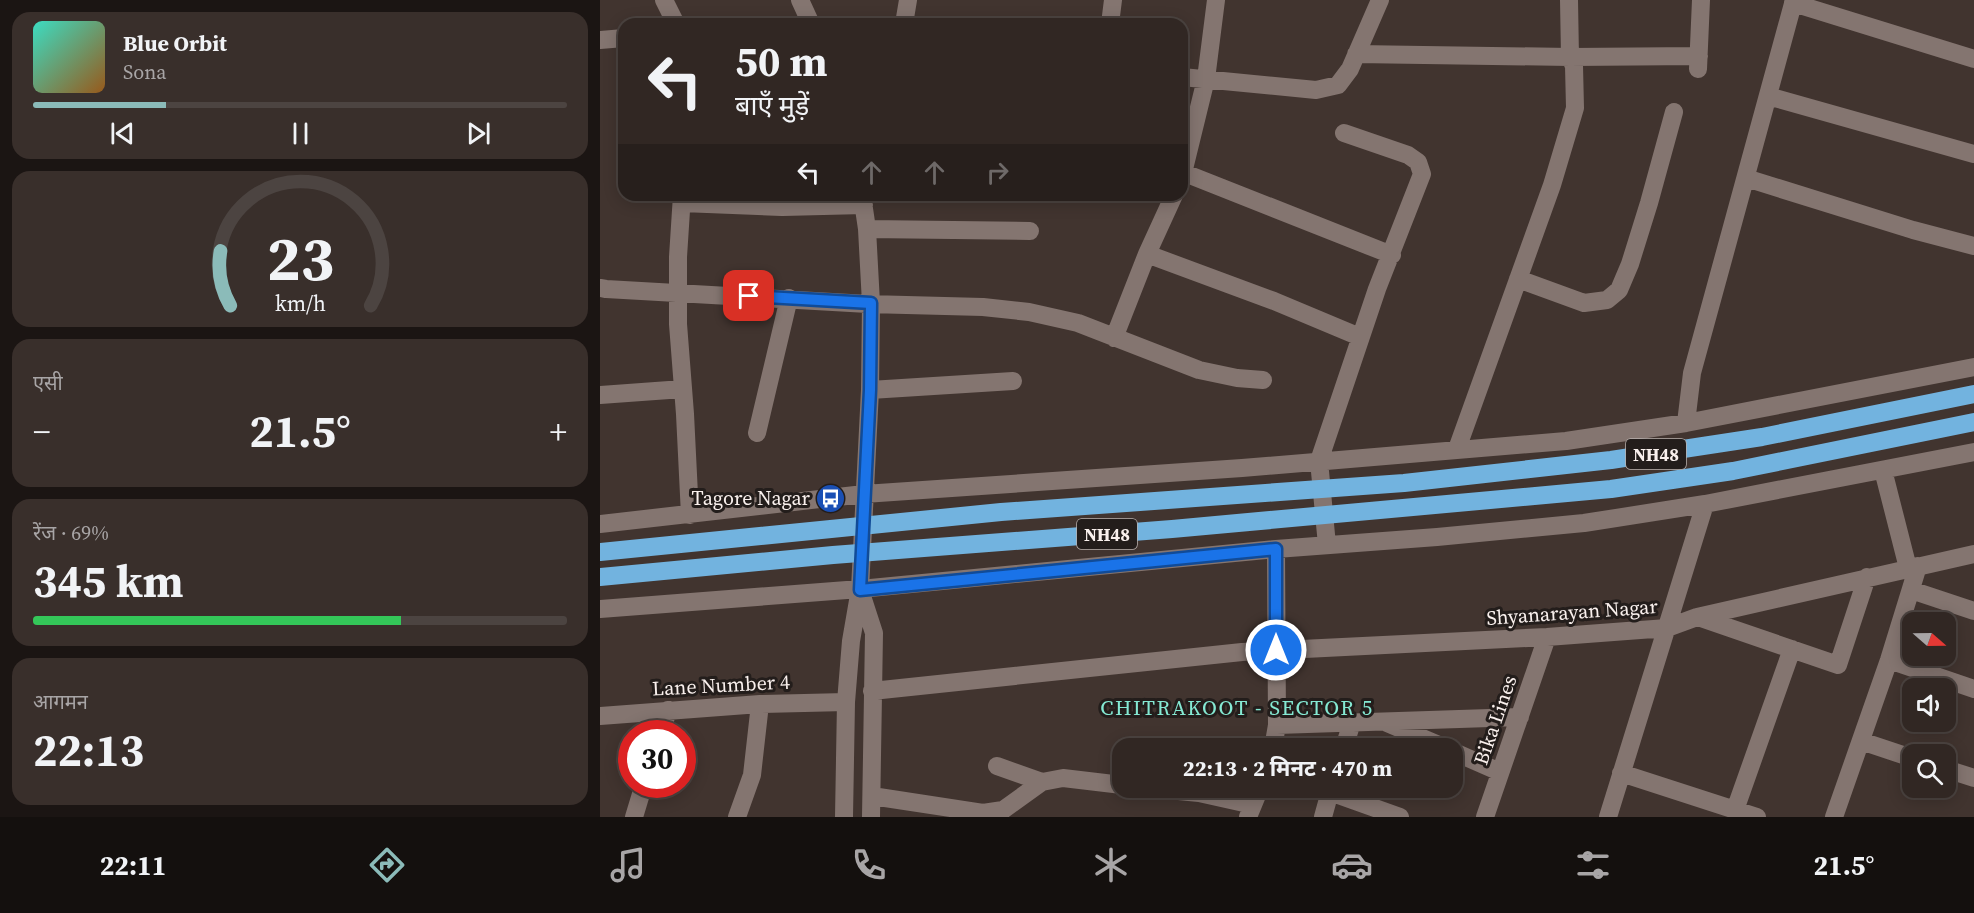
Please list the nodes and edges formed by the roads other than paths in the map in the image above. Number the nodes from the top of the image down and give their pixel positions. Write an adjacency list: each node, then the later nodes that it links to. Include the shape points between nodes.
1 (664, 0): 11 (street)
2 (800, 0): 12 (street)
3 (812, 0): 13 (street)
4 (908, 0): 14 (street)
5 (1113, 0): 15 (street)
6 (1216, 0): 22 (street)
7 (1380, 0): 18 (street)
8 (1569, 0): 19 (street)
9 (1701, 0): 19 (street, via 1699,62)
10 (1793, 2): 20 (street); 23 (street)
11 (673, 18)
12 (809, 18)
13 (810, 18)
14 (905, 18)
15 (1111, 18)
16 (618, 38): 17 (street)
17 (600, 40)
18 (1356, 54): 19 (street); 22 (street, via 1338,85 1316,90)
19 (1570, 57): 40 (street, via 1574,66 1575,108)
20 (1974, 59)
21 (1188, 78): 22 (street)
22 (1206, 79): 26 (street)
23 (1768, 96): 27 (street); 29 (street)
24 (1674, 112): 40 (street, via 1630,264 1618,290 1606,300 1584,303)
25 (1344, 133): 39 (street, via 1418,162 1422,174)
26 (1188, 153)
27 (1974, 154)
28 (1188, 176): 39 (street)
29 (1746, 178): 37 (street); 55 (street, via 1692,373)
30 (682, 201): 42 (street)
31 (707, 201): 32 (street, via 782,207)
32 (851, 201)
33 (863, 201): 35 (street)
34 (1171, 201): 38 (street)
35 (867, 229): 36 (street); 44 (street)
36 (1030, 231)
37 (1974, 246)
38 (1147, 254): 45 (street); 46 (street)
39 (1392, 255): 45 (street)
40 (1518, 279): 57 (street)
41 (600, 288): 42 (street)
42 (678, 294): 43 (street); 50 (street)
43 (789, 298): 44 (street); 56 (street)
44 (871, 303): 46 (street, via 1029,312 1078,323); 51 (street)
45 (1360, 337): 59 (street)
46 (1114, 338): 48 (street, via 1199,370)
47 (1974, 367): 55 (street)
48 (1263, 380)
49 (1013, 381): 51 (street)
50 (683, 389): 53 (street); 63 (street)
51 (870, 390): 61 (street)
52 (1974, 394): 67 (highway, NH48, via 1696,448 1611,460 1415,481 902,521)
53 (600, 395)
54 (1974, 422): 70 (highway, NH48, via 1732,471 1611,489)
55 (1686, 423): 57 (street, via 1566,441)
56 (757, 433)
57 (1457, 449): 59 (street)
58 (1974, 452): 60 (street)
59 (1319, 460): 61 (street); 65 (street)
60 (1884, 470): 62 (street); 69 (street)
61 (864, 494): 63 (street); 72 (street)
62 (1705, 504): 65 (street, via 1584,523); 77 (street)
63 (690, 514): 64 (street)
64 (600, 524)
65 (1327, 545): 66 (street)
66 (1276, 549): 72 (street); 80 (street)
67 (600, 552)
68 (1974, 554): 69 (street, Shyanarayan Nagar)
69 (1913, 567): 71 (street, Shyanarayan Nagar); 73 (street)
70 (600, 576)
71 (1868, 577): 76 (street, Shyanarayan Nagar); 79 (street, via 1838,665)
72 (860, 590): 74 (street); 83 (street, via 874,633); 84 (street)
73 (1911, 590): 75 (street); 81 (street)
74 (600, 609)
75 (1974, 611)
76 (1697, 616): 77 (street, Shyanarayan Nagar); 79 (street)
77 (1667, 628): 78 (street, Shyanarayan Nagar); 102 (street)
78 (1546, 637): 80 (street, Shyanarayan Nagar); 88 (street, Bika Lines)
79 (1792, 649): 112 (street)
80 (1276, 650): 83 (street, Shyanarayan Nagar); 92 (street)
81 (1889, 660): 82 (street); 96 (street)
82 (1974, 689)
83 (872, 691): 107 (street)
84 (846, 702): 85 (street, Lane Number 4); 117 (street)
85 (760, 704): 86 (street, Lane Number 4); 103 (street)
86 (668, 710): 87 (street, Lane Number 4); 89 (street)
87 (600, 716)
88 (1520, 717): 90 (street); 100 (street, Bika Lines)
89 (665, 720)
90 (1382, 721): 91 (street); 95 (street)
91 (1352, 722): 92 (street); 94 (street)
92 (1277, 725): 93 (street)
93 (1275, 738)
94 (1347, 738)
95 (1422, 738)
96 (1861, 741): 97 (street); 124 (street)
97 (1902, 755)
98 (1463, 756): 100 (street)
99 (997, 766): 105 (street)
100 (1500, 772): 121 (street, Bika Lines)
101 (1956, 772): 104 (street)
102 (1621, 773): 112 (street); 122 (street)
103 (752, 775): 115 (street); 116 (street)
104 (1974, 778)
105 (1042, 782): 106 (street, via 1063,778); 107 (street, via 1003,810 983,813)
106 (1112, 784)
107 (872, 796): 118 (street)
108 (640, 798): 114 (street)
109 (1213, 798): 113 (street)
110 (1329, 798): 119 (street)
111 (1351, 798): 120 (street)
112 (1735, 810): 123 (street)
113 (1251, 811)
114 (634, 817)
115 (737, 817)
116 (752, 817)
117 (844, 817)
118 (871, 817)
119 (1323, 817)
120 (1400, 817)
121 (1485, 817)
122 (1608, 817)
123 (1757, 817)
124 (1834, 817)

